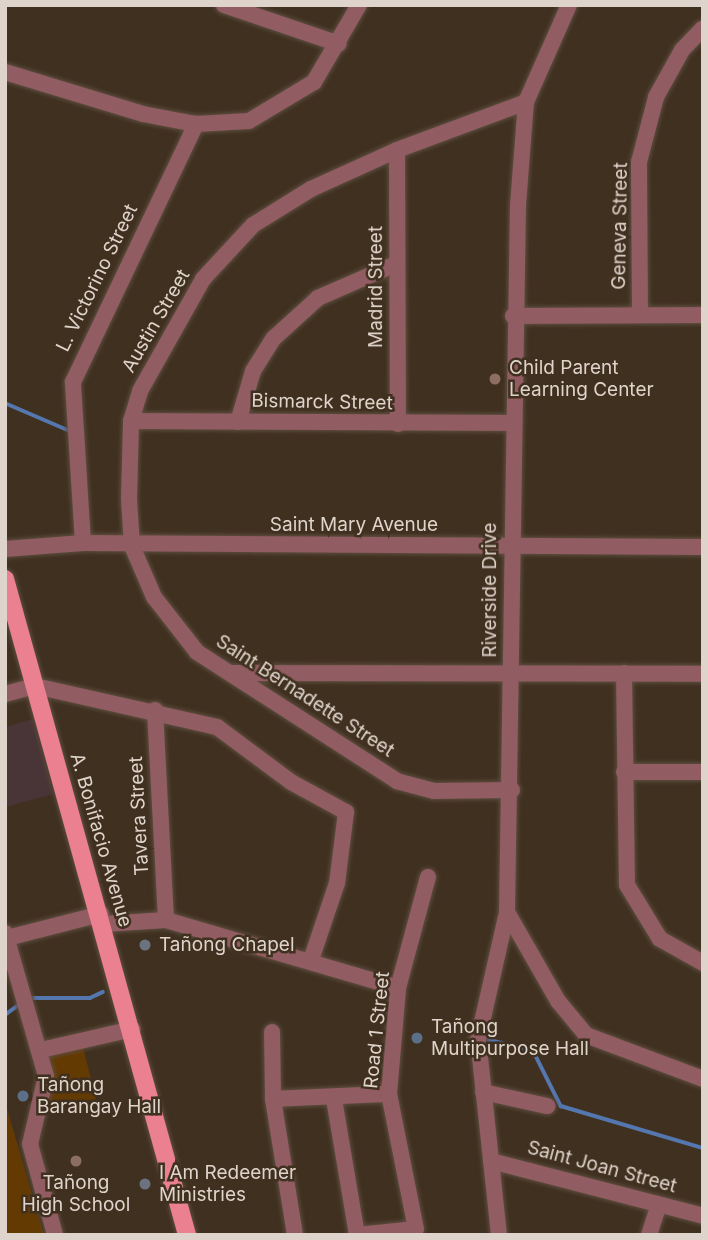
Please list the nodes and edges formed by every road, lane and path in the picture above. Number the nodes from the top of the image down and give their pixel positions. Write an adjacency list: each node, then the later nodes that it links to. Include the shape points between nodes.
1 (224, 5): 5 (street)
2 (359, 5): 5 (street)
3 (569, 5): 7 (street, Riverside Drive)
4 (703, 28): 11 (street, Geneva Street, via 682,50 656,97 639,162)
5 (339, 44): 8 (street, via 314,82 278,109 249,121)
6 (5, 72): 8 (street, via 125,110)
7 (526, 102): 9 (street, Austin Street); 13 (street, Riverside Drive)
8 (196, 124): 18 (street, L. Victorino Street, via 73,382)
9 (397, 150): 10 (street, Madrid Street); 14 (street, Austin Street, via 311,189 253,225 202,279 166,337)
10 (396, 264): 15 (street, via 318,298 274,338 253,371); 17 (street, Madrid Street)
11 (640, 314): 12 (street); 13 (street)
12 (703, 315)
13 (513, 316): 16 (street, Riverside Drive)
14 (131, 421): 15 (street, Bismarck Street); 20 (street, Austin Street)
15 (238, 422): 17 (street, Bismarck Street)
16 (513, 423): 17 (street, Bismarck Street); 19 (street, Riverside Drive)
17 (398, 424)
18 (83, 543): 20 (street, Saint Mary Avenue); 22 (street, Saint Mary Avenue)
19 (511, 545): 20 (street, Saint Mary Avenue); 21 (street, Saint Mary Avenue); 26 (street, Riverside Drive)
20 (132, 546): 24 (street, Saint Bernadette Street, via 154,597 197,652)
21 (703, 547)
22 (5, 549)
23 (5, 579): 28 (main road, A. Bonifacio Avenue)
24 (230, 673): 26 (street); 33 (street, Saint Bernadette Street, via 397,781 434,792)
25 (624, 673): 26 (street); 27 (street); 31 (street)
26 (511, 674): 33 (street, Riverside Drive)
27 (703, 674)
28 (35, 686): 29 (street); 30 (street); 36 (main road, A. Bonifacio Avenue)
29 (5, 694)
30 (155, 710): 37 (street, Tavera Street); 39 (street, via 217,727 291,782 346,812 337,883)
31 (624, 772): 32 (street); 40 (street, via 627,885 660,939)
32 (703, 772)
33 (512, 790): 35 (street, Riverside Drive)
34 (428, 877): 41 (street, Road 1 Street)
35 (506, 912): 45 (street, via 558,1001 586,1035); 46 (street, Riverside Drive, via 478,1020)
36 (102, 919): 37 (street); 38 (street); 42 (main road, A. Bonifacio Avenue)
37 (166, 920): 39 (street)
38 (6, 936): 44 (street)
39 (312, 960): 41 (street)
40 (703, 963)
41 (398, 988): 47 (street, Road 1 Street)
42 (134, 1029): 44 (street); 55 (main road, A. Bonifacio Avenue)
43 (272, 1032): 48 (street)
44 (41, 1049): 54 (street, via 44,1090 30,1144)
45 (703, 1079)
46 (483, 1092): 50 (street); 51 (street, Riverside Drive)
47 (390, 1094): 49 (street); 57 (street, Road 1 Street, via 416,1229)
48 (273, 1100): 49 (street); 56 (street)
49 (334, 1100): 57 (street)
50 (547, 1106)
51 (491, 1161): 52 (street, Saint Joan Street); 58 (street, Riverside Drive)
52 (659, 1205): 53 (street, Saint Joan Street); 59 (street)
53 (703, 1216)
54 (55, 1235)
55 (187, 1235)
56 (295, 1235)
57 (357, 1235)
58 (499, 1235)
59 (649, 1235)

